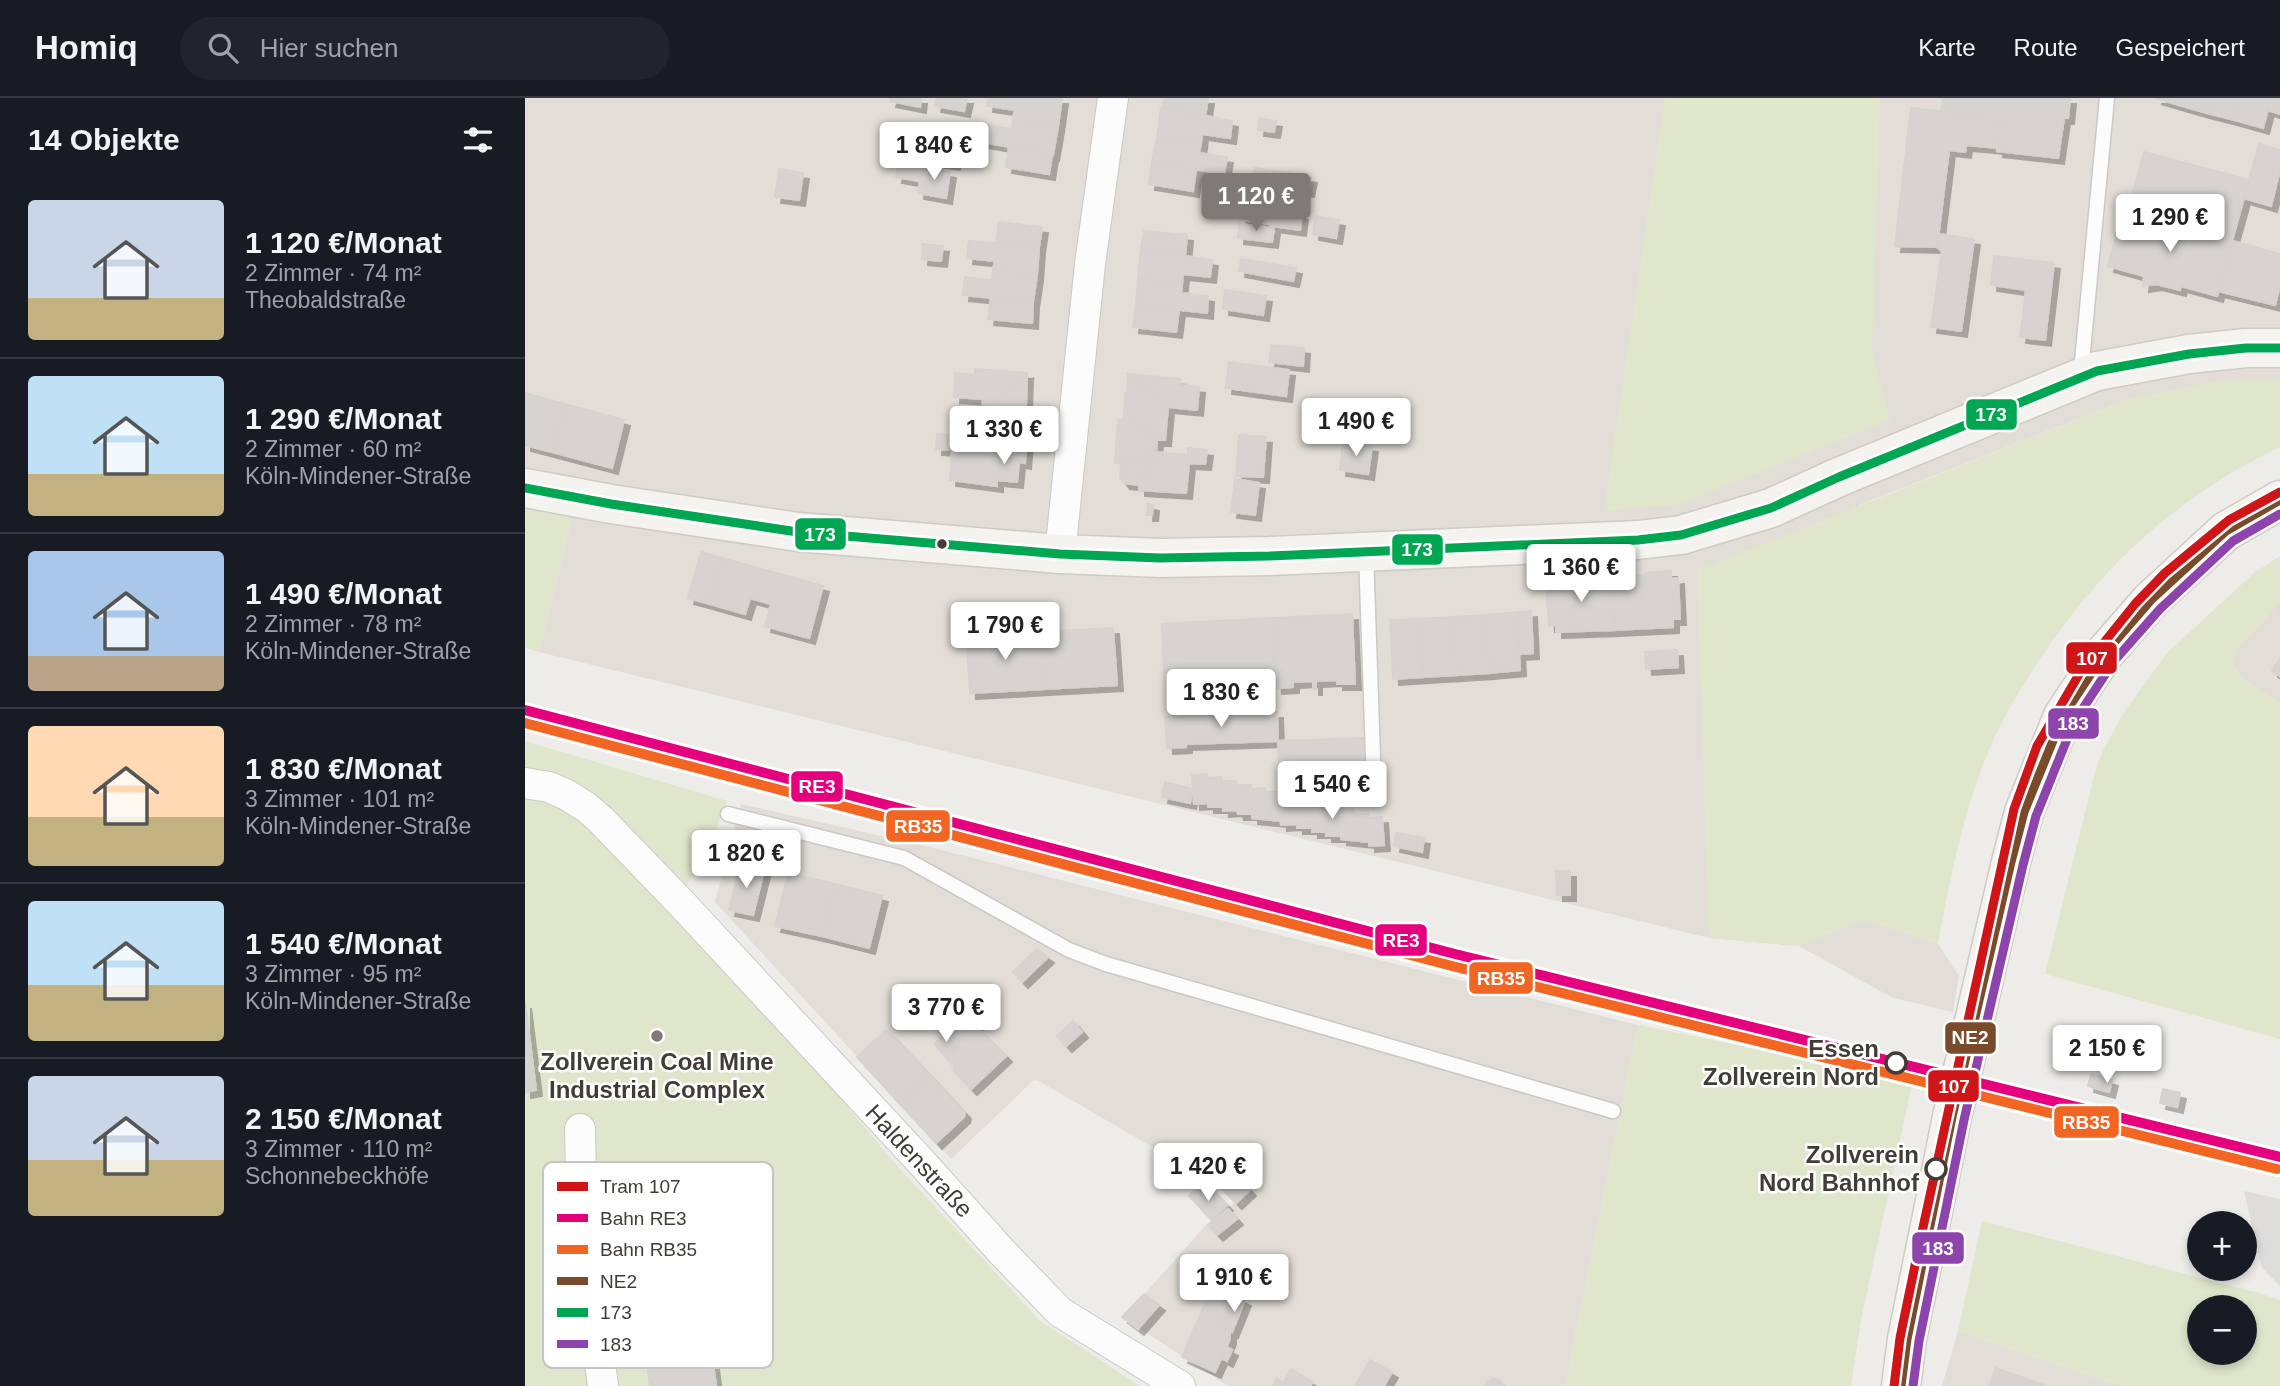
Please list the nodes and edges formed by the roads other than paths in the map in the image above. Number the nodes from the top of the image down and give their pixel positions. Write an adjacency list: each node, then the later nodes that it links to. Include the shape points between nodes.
1 (1113, 98): 8 (street, via 1090,264)
2 (2107, 98): 4 (lane)
3 (2280, 348): 4 (street, via 2189,354 2113,366)
4 (2080, 377): 7 (street, via 1771,508 1681,535)
5 (525, 488): 8 (street, via 785,530)
6 (2280, 500): 18 (street, via 2226,531 2151,600 2104,654 2063,716 2024,812 2008,875 1949,1129)
7 (1366, 552): 8 (street, via 1160,558); 10 (lane)
8 (1060, 554)
9 (525, 783): 17 (street, Haldenstraße, via 549,787 586,807 683,905 1060,1312)
10 (1374, 786)
11 (728, 814): 12 (lane, via 905,858 1069,950 1106,964)
12 (1613, 1111)
13 (580, 1129): 14 (street)
14 (581, 1162)
15 (601, 1368): 16 (street)
16 (603, 1386)
17 (1180, 1386)
18 (1901, 1386)

